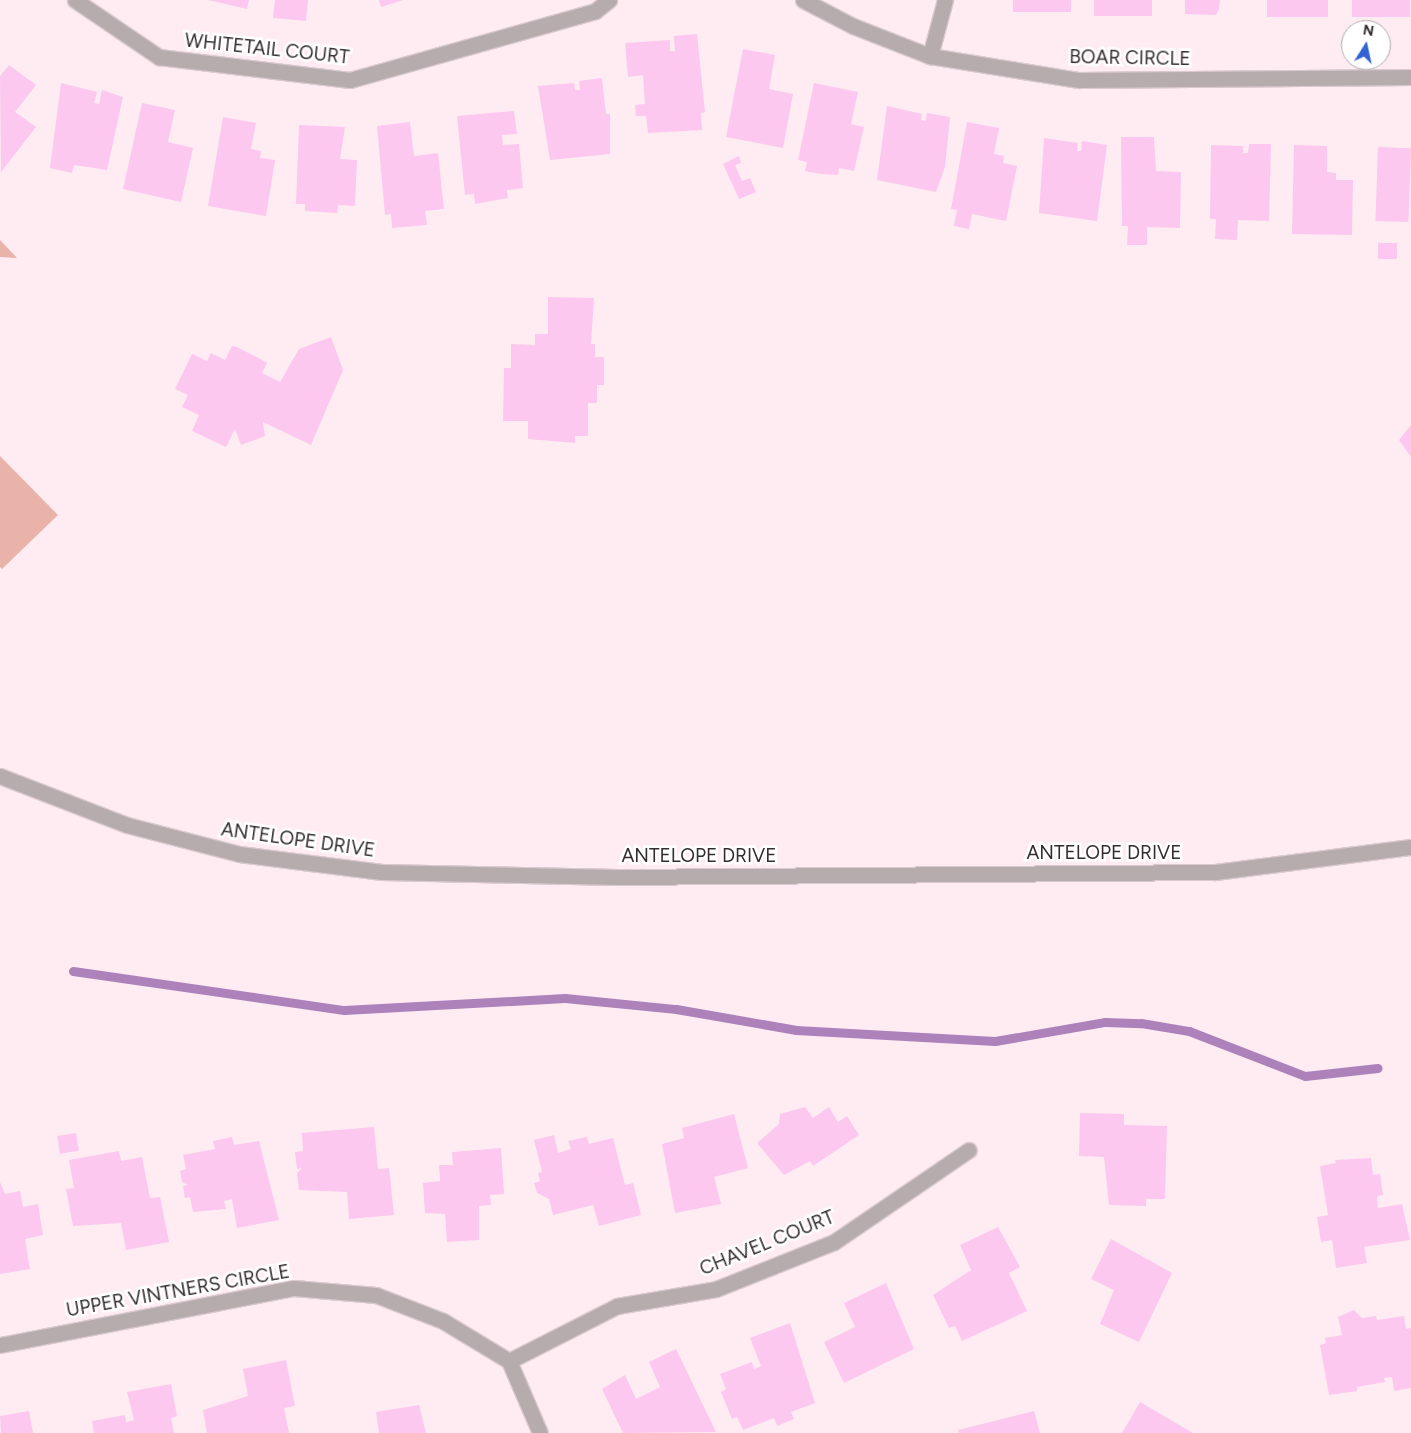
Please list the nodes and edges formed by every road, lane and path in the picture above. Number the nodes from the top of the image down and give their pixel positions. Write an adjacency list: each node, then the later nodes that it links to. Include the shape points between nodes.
1 (75, 0): 2 (street, WHITETAIL COURT, via 159,57 350,80 595,11)
2 (609, 0)
3 (803, 0): 5 (street, BOAR CIRCLE, via 853,26)
4 (946, 0): 5 (street)
5 (930, 56): 6 (street, BOAR CIRCLE, via 1079,80)
6 (1411, 77)
7 (0, 776): 8 (street, ANTELOPE DRIVE, via 127,825 239,854 382,872 617,877 1215,872)
8 (1411, 848)
9 (969, 1150): 11 (street, CHAVEL COURT, via 834,1242 716,1289 617,1306)
10 (0, 1345): 11 (street, UPPER VINTNERS CIRCLE, via 294,1288 376,1294 443,1321)
11 (509, 1361): 12 (street)
12 (540, 1433)

